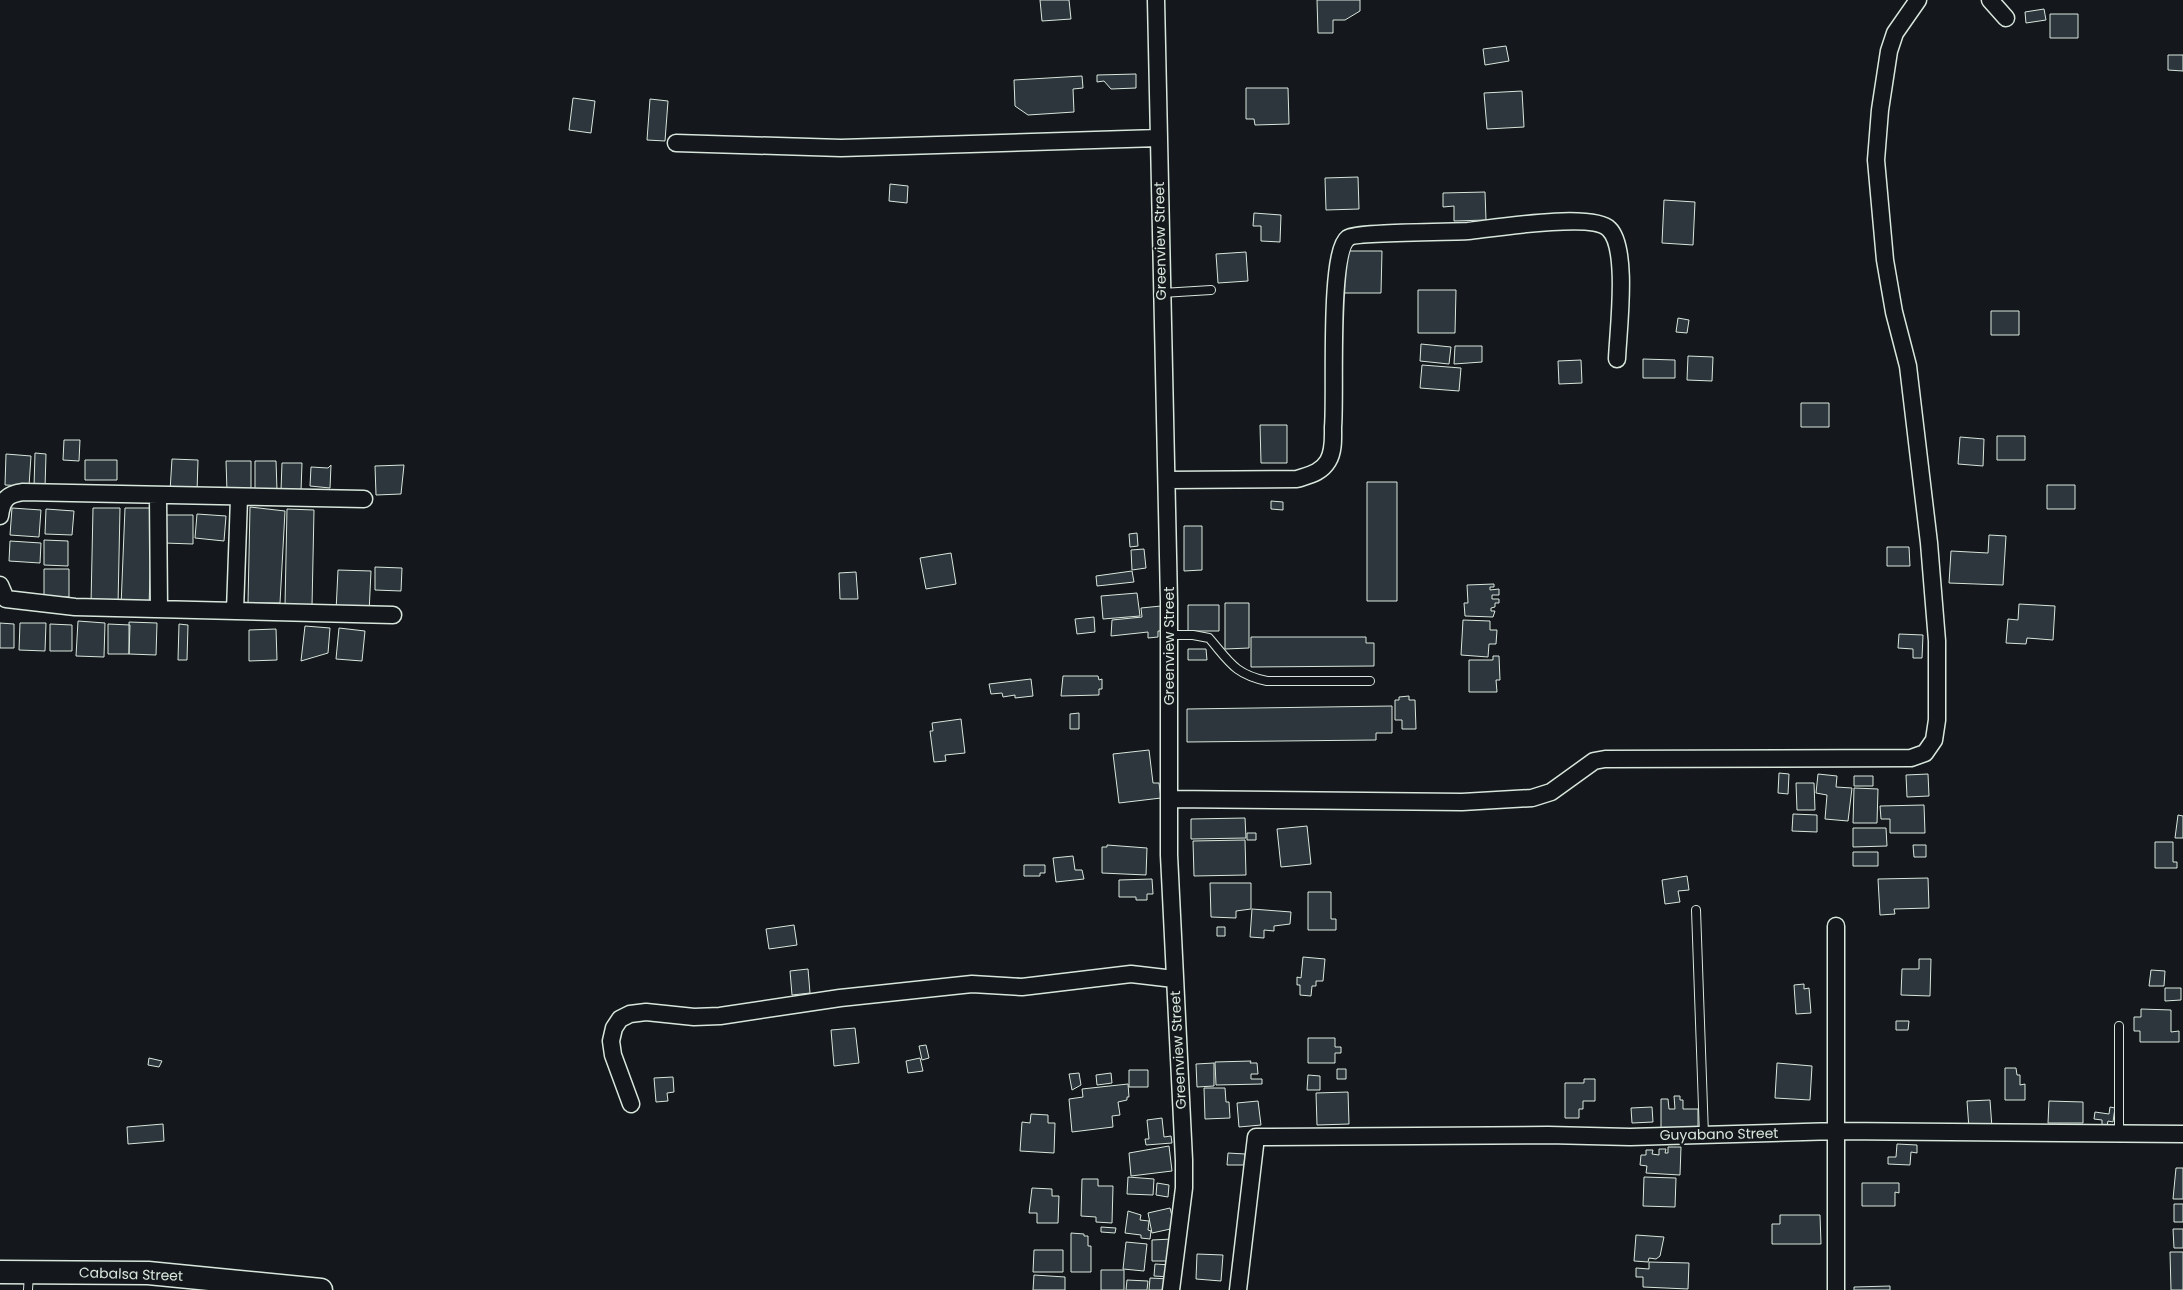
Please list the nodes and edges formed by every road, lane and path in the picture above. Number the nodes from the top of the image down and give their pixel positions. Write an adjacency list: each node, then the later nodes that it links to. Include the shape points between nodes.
1 (1156, 0): 5 (street, Greenview Street)
2 (1918, 0): 21 (street, via 1895,33 1889,51 1876,160 1885,260 1908,366 1929,543 1937,641 1937,720 1930,748 1911,758 1604,759 1579,770 1564,785 1532,798 1462,802)
3 (1990, 0): 4 (street)
4 (2006, 18)
5 (1158, 138): 6 (street, via 841,148); 8 (street, Greenview Street)
6 (676, 143)
7 (1211, 290): 8 (lane)
8 (1162, 293): 10 (street, Greenview Street)
9 (1617, 359): 10 (street, via 1620,255 1610,230 1600,222 1570,221 1442,233 1355,234 1343,243 1339,253 1334,301 1336,396 1332,450 1322,470 1297,479)
10 (1167, 480): 19 (street, Greenview Street)
11 (158, 495): 12 (street); 14 (street, via 15,492 4,499); 16 (street)
12 (239, 498): 13 (street); 17 (street)
13 (364, 499)
14 (0, 516)
15 (0, 585): 16 (street, via 10,600 75,607)
16 (159, 608): 17 (street)
17 (235, 610): 18 (street)
18 (393, 615)
19 (1169, 635): 20 (lane, via 1209,638 1231,666 1252,678 1267,681); 21 (street, Greenview Street)
20 (1370, 681)
21 (1169, 798): 24 (street, Greenview Street)
22 (1696, 910): 30 (lane)
23 (1836, 926): 27 (street)
24 (1174, 980): 26 (street, via 1131,974 1022,987 972,984 840,998 720,1016 630,1014 620,1019 611,1042); 34 (street, Greenview Street, via 1184,1188)
25 (2119, 1026): 28 (lane)
26 (631, 1104)
27 (1837, 1132): 28 (street, Guyabano Street); 30 (street, Guyabano Street); 36 (street)
28 (2119, 1134): 29 (street, Guyabano Street)
29 (2183, 1134)
30 (1704, 1135): 35 (street, Guyabano Street, via 1256,1138)
31 (0, 1272): 32 (street, Cabalsa Street)
32 (29, 1281): 33 (street, Cabalsa Street, via 148,1273)
33 (321, 1290)
34 (1171, 1290)
35 (1238, 1290)
36 (1836, 1290)

